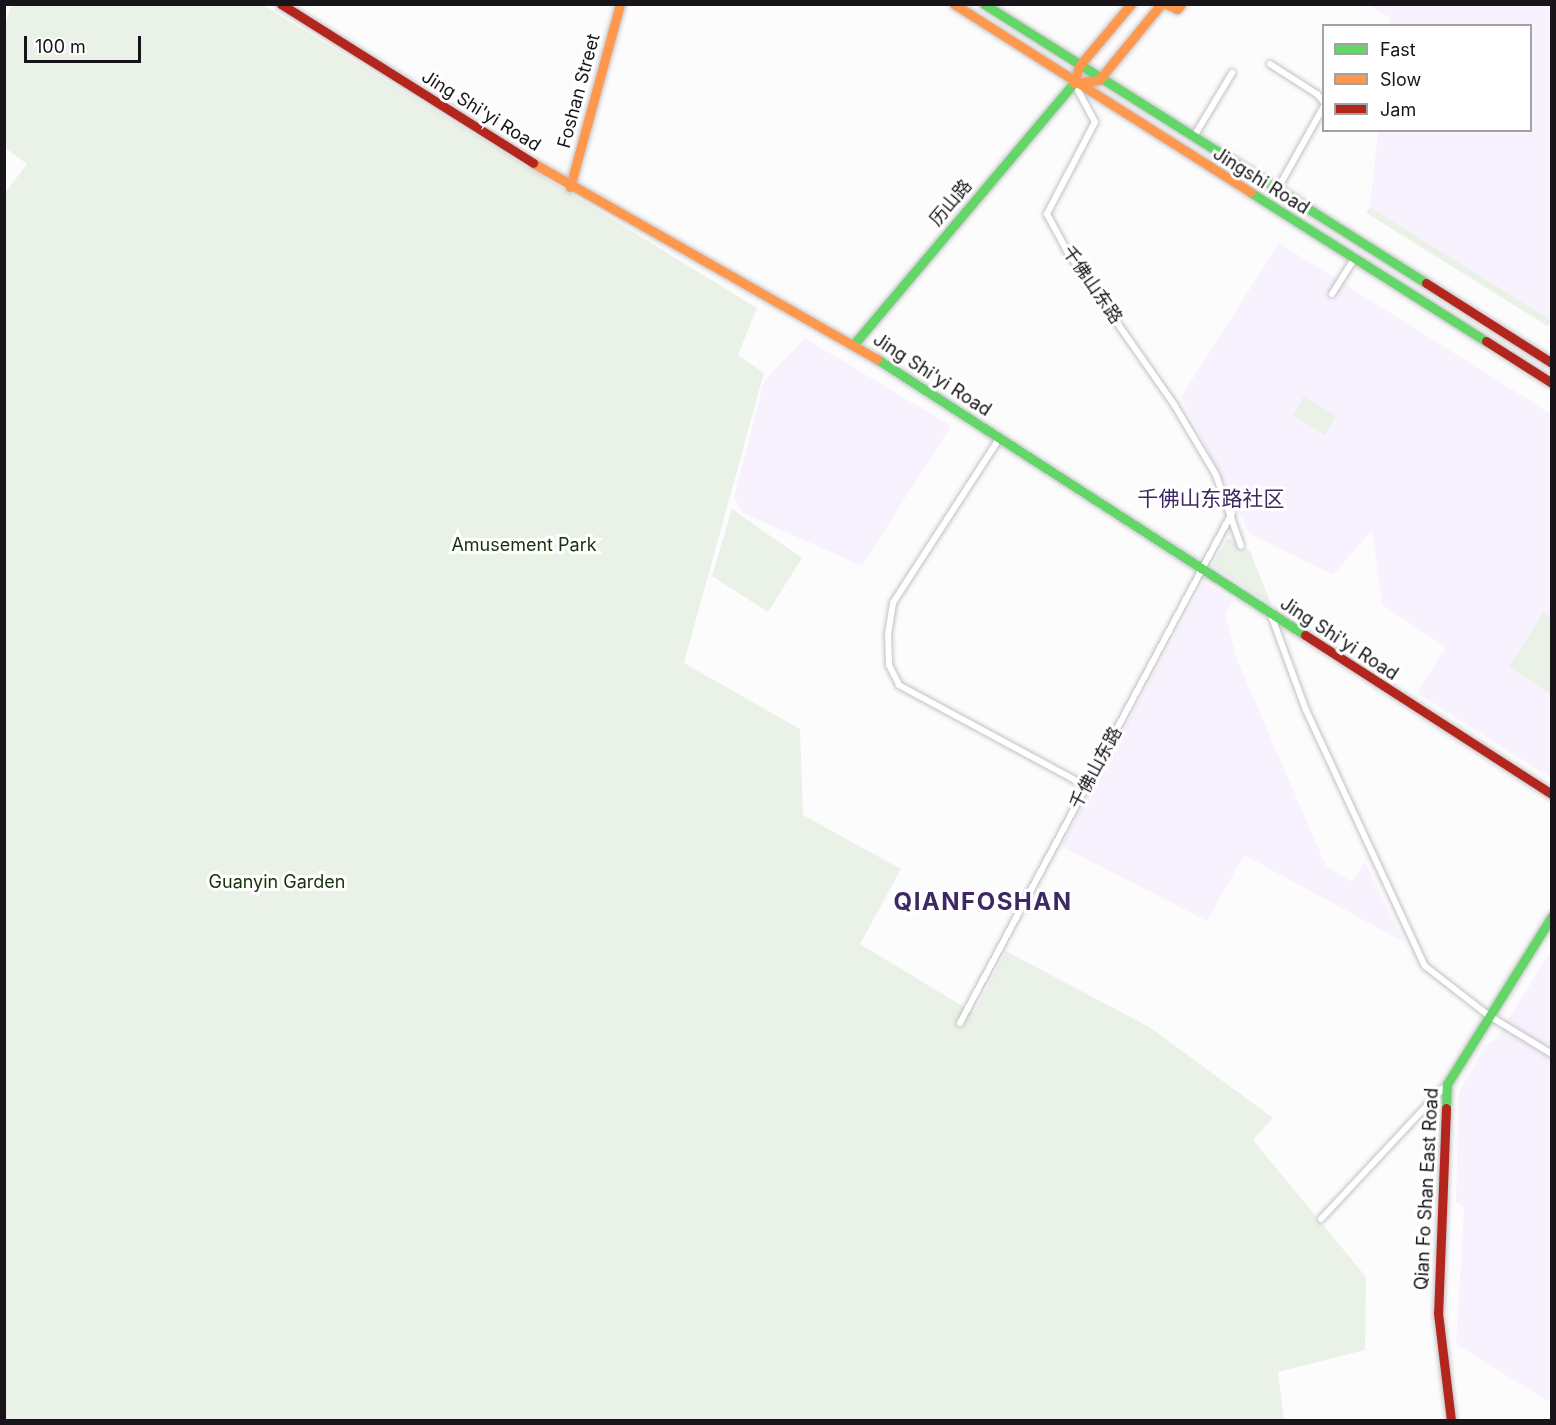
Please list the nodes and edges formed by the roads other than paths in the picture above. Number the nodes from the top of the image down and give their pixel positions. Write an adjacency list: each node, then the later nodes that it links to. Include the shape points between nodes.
1 (281, 4): 17 (main road, Jing Shi'yi Road)
2 (620, 4): 17 (main road, Foshan Street)
3 (954, 4): 13 (main road, Jingshi Road)
4 (984, 4): 10 (main road, Jingshi Road)
5 (1131, 4): 10 (main road)
6 (1161, 4): 12 (main road)
7 (1166, 4): 8 (main road, via 1177,9)
8 (1181, 4)
9 (1270, 64): 14 (street, via 1317,94)
10 (1079, 66): 12 (main road, Jingshi Road); 13 (main road)
11 (1232, 73): 16 (street)
12 (1099, 80): 13 (main road); 16 (main road, Jingshi Road)
13 (1074, 82): 19 (main road, Jingshi Road); 21 (main road, 历山路); 25 (street, 千佛山东路, via 1095,122 1047,214 1066,251 1175,406 1216,475)
14 (1322, 102)
15 (1322, 106): 18 (street)
16 (1193, 138): 18 (main road, Jingshi Road)
17 (570, 187): 21 (main road, Jing Shi'yi Road)
18 (1277, 191): 22 (main road, Jingshi Road)
19 (1354, 259): 20 (street); 23 (main road, Jingshi Road)
20 (1332, 294)
21 (854, 344): 24 (main road, Jing Shi'yi Road)
22 (1551, 363)
23 (1551, 383)
24 (999, 439): 27 (main road, Jing Shi'yi Road); 29 (street, via 893,603 889,665 900,685)
25 (1232, 513): 26 (street, 千佛山东路); 27 (street, 千佛山东路)
26 (1241, 546)
27 (1202, 570): 28 (main road, Jing Shi'yi Road); 29 (street, 千佛山东路)
28 (1271, 615): 30 (main road, Jing Shi'yi Road); 32 (street, via 1306,710 1419,957 1425,966)
29 (1086, 786): 33 (street, 千佛山东路)
30 (1551, 794)
31 (1551, 916): 32 (main road, Qian Fo Shan East Road)
32 (1488, 1015): 34 (street); 35 (main road, Qian Fo Shan East Road)
33 (960, 1023)
34 (1551, 1054)
35 (1447, 1084): 36 (street); 37 (main road, Qian Fo Shan East Road, via 1438,1313)
36 (1321, 1219)
37 (1451, 1420)

